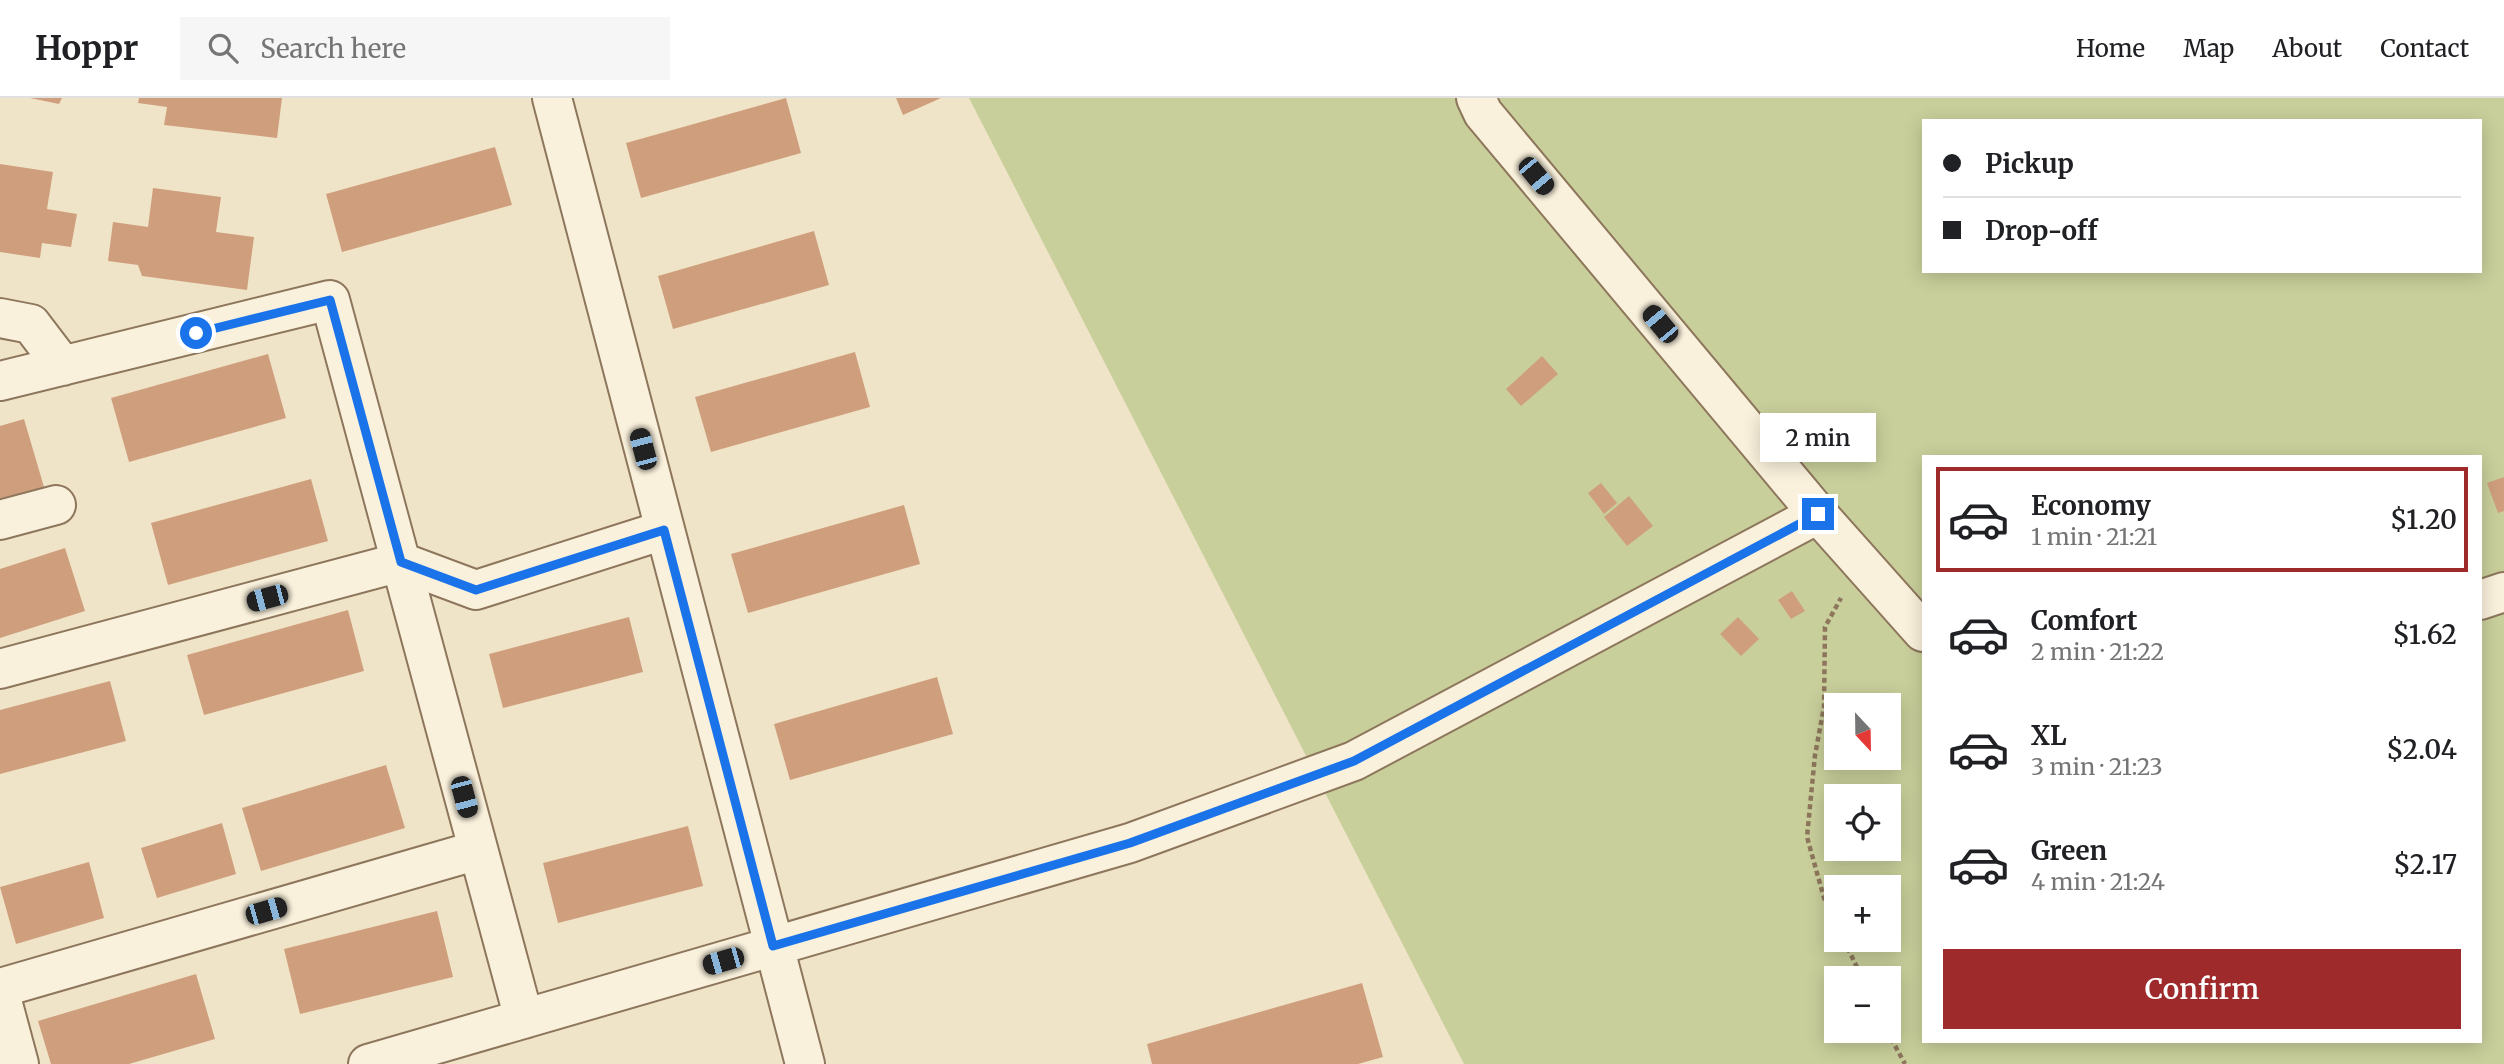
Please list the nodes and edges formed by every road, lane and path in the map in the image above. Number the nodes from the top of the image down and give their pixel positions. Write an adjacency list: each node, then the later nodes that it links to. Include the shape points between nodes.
1 (552, 98): 9 (street)
2 (1475, 98): 7 (street)
3 (0, 318): 4 (street, via 30,324)
4 (63, 366): 5 (street); 11 (street, via 330,300)
5 (0, 381)
6 (57, 505): 8 (street)
7 (1818, 514): 10 (street); 18 (street, via 1354,761 1130,843)
8 (0, 520)
9 (664, 530): 11 (street, via 476,590); 18 (street)
10 (1858, 559): 14 (street); 17 (path, via 1825,627 1824,707 1807,837)
11 (401, 562): 15 (street); 16 (street)
12 (2504, 592): 13 (street)
13 (2482, 599)
14 (1922, 631)
15 (0, 669)
16 (478, 850): 19 (street); 21 (street)
17 (1824, 898)
18 (773, 946): 21 (street); 25 (street)
19 (0, 988)
20 (0, 993): 23 (street)
21 (524, 1019): 24 (street)
22 (1894, 1043): 26 (path)
23 (19, 1064)
24 (368, 1064)
25 (805, 1064)
26 (1905, 1064)

